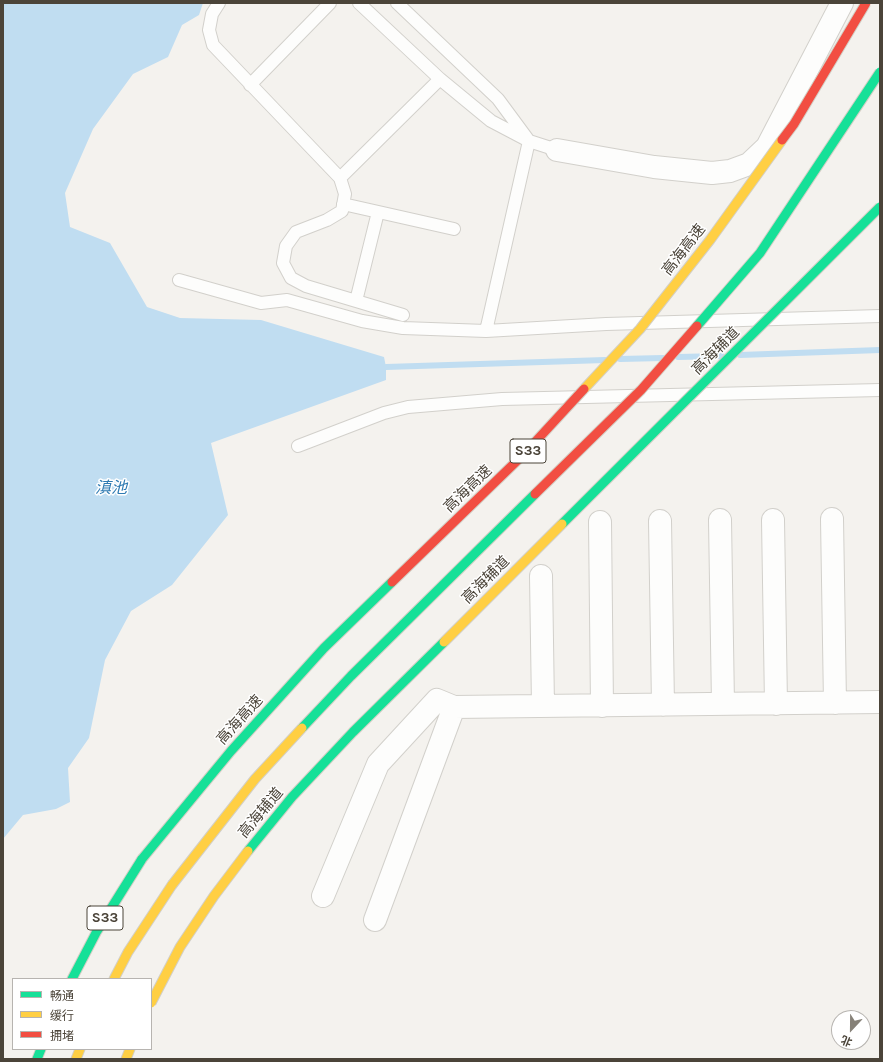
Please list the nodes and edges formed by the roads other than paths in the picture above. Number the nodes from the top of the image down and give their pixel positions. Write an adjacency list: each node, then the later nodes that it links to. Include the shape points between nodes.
1 (219, 3): 9 (lane, via 212,14 209,30 213,45)
2 (330, 3): 9 (lane)
3 (359, 3): 8 (lane)
4 (397, 3): 10 (lane, via 498,99)
5 (842, 3): 11 (street, via 767,147 749,164 730,171 712,173)
6 (866, 3): 40 (main road, 高海高速 / S33, bridge, via 794,124 710,240 640,329 525,453 324,648 231,751 142,859 97,931)
7 (880, 72): 41 (main road, S33, bridge, via 760,253 641,390 351,676 255,779 172,885 128,952)
8 (440, 79): 10 (lane, via 491,121); 12 (lane)
9 (250, 85): 12 (lane)
10 (529, 141): 11 (lane); 21 (lane)
11 (557, 150)
12 (340, 178): 13 (lane, via 346,194)
13 (343, 204): 15 (lane); 18 (lane, via 342,211 327,220 296,232 286,246 282,263 291,278 306,286)
14 (880, 207): 42 (main road, 高海辅道, bridge, via 353,732 292,797 214,896 180,948)
15 (378, 212): 16 (lane); 18 (lane)
16 (454, 229)
17 (179, 280): 21 (lane, via 261,303 287,300 362,321 403,328)
18 (356, 301): 19 (lane)
19 (403, 314)
20 (880, 316): 21 (lane, via 606,324)
21 (486, 331)
22 (880, 390): 23 (lane, via 502,399 408,407 384,413)
23 (298, 446)
24 (832, 519): 31 (street)
25 (720, 520): 32 (street)
26 (774, 520): 33 (street)
27 (660, 521): 34 (street)
28 (600, 522): 36 (street)
29 (541, 576): 35 (street)
30 (880, 702): 31 (street)
31 (835, 703): 33 (street)
32 (723, 704): 33 (street); 34 (street)
33 (776, 704)
34 (662, 705): 36 (street)
35 (543, 706): 36 (street); 37 (street)
36 (602, 706)
37 (454, 707): 38 (street, via 437,700 378,764); 39 (street)
38 (323, 896)
39 (375, 920)
40 (73, 978)
41 (115, 978)
42 (152, 1001)

